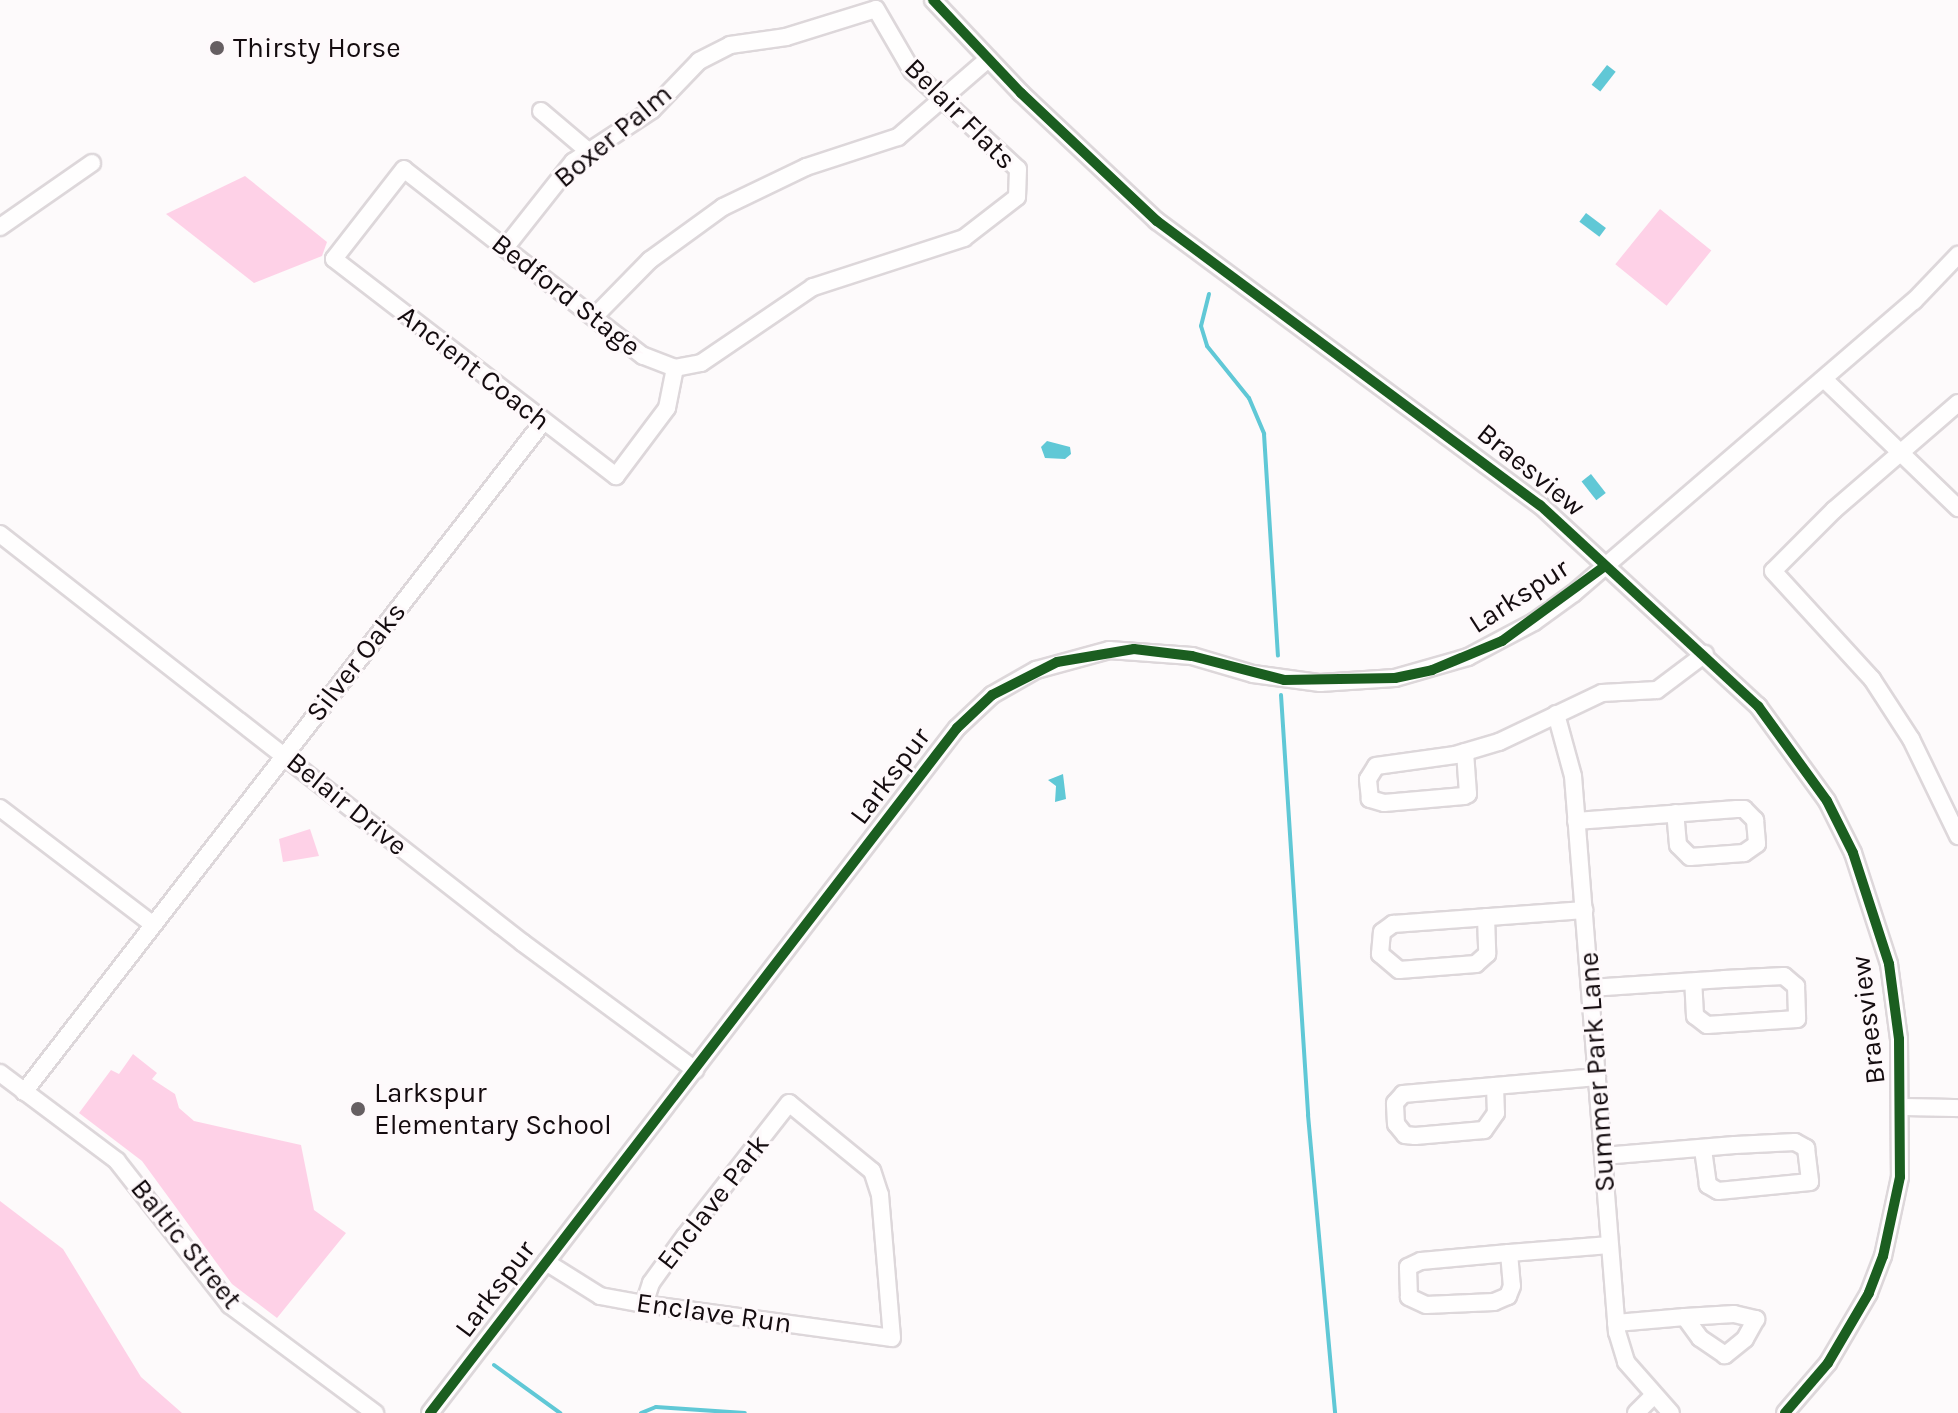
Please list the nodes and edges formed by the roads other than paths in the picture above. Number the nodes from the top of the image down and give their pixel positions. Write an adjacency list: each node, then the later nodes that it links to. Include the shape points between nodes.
1 (933, 0): 3 (street, Braesview)
2 (876, 9): 4 (street, Belair Flats, via 903,58); 6 (street, Boxer Palm, via 715,51 684,73 652,110)
3 (988, 59): 4 (street); 21 (street, Braesview, via 1157,221 1499,471)
4 (939, 99): 8 (street, Belair Flats); 13 (street, via 890,142 806,167 723,207 650,260)
5 (541, 111): 6 (street)
6 (587, 150): 10 (street, Boxer Palm, via 555,181)
7 (92, 163): 9 (street)
8 (1021, 177): 14 (street, Bedford Stage, via 1017,197 976,231 813,287 754,323 715,355)
9 (0, 227)
10 (505, 248): 12 (street, Bedford Stage, via 404,169); 13 (street, Bedford Stage)
11 (1958, 255): 15 (street, Larkspur)
12 (334, 259): 17 (street, Ancient Coach)
13 (594, 317): 14 (street, Bedford Stage, via 643,356)
14 (675, 368): 17 (street, Ancient Coach, via 667,408 616,476)
15 (1825, 380): 18 (street); 21 (street, Larkspur)
16 (1958, 403): 18 (street)
17 (543, 422): 25 (street, Silver Oaks)
18 (1901, 453): 19 (street); 29 (street, via 1773,571 1872,679 1911,739)
19 (1958, 508)
20 (0, 534): 25 (street, Belair Drive)
21 (1605, 566): 22 (street, Braesview); 35 (street, Larkspur, via 1502,641 1468,657 1395,678 1284,680 1192,656 1134,649 1084,654 1014,681 957,728)
22 (1705, 654): 23 (street, via 1667,686 1602,693); 40 (street, Braesview, via 1795,752 1853,853 1889,964)
23 (1556, 714): 24 (street); 28 (street, Summer Park Lane, via 1571,764)
24 (1465, 752): 24 (street, via 1376,766 1368,779 1370,799 1384,803 1464,796)
25 (284, 753): 32 (street, Silver Oaks); 35 (street, Belair Drive, via 511,934)
26 (0, 808): 32 (street)
27 (1675, 813): 27 (street, via 1744,809 1755,820 1757,844 1744,853 1690,857 1678,845); 28 (street)
28 (1576, 821): 30 (street, Summer Park Lane)
29 (1958, 836)
30 (1584, 910): 31 (street); 34 (street, Summer Park Lane)
31 (1486, 917): 31 (street, via 1393,924 1382,932 1380,954 1399,970 1476,964 1487,954)
32 (152, 924): 39 (street, Silver Oaks)
33 (1693, 982): 33 (street, via 1784,976 1796,986 1799,1013 1792,1022 1707,1025 1695,1016); 34 (street)
34 (1590, 988): 37 (street, Summer Park Lane)
35 (695, 1070): 46 (street, Larkspur)
36 (0, 1073): 39 (street, Baltic Street)
37 (1597, 1077): 38 (street); 43 (street, Summer Park Lane)
38 (1495, 1086): 38 (street, via 1403,1094 1395,1103 1396,1124 1405,1135 1415,1136 1484,1130 1496,1113)
39 (24, 1092): 52 (street, Baltic Street, via 133,1177 230,1305)
40 (1901, 1107): 41 (street); 56 (street, Braesview, via 1900,1177 1883,1256 1850,1329)
41 (1958, 1108)
42 (1703, 1148): 42 (street, via 1708,1185 1718,1191 1810,1182 1802,1144); 43 (street)
43 (1603, 1156): 44 (street, Summer Park Lane)
44 (1610, 1245): 45 (street); 49 (street, Summer Park Lane)
45 (1509, 1253): 45 (street, via 1508,1296 1494,1302 1426,1305 1409,1297 1406,1273 1413,1264)
46 (546, 1262): 47 (street, Enclave Run, via 600,1296); 53 (street, Larkspur)
47 (644, 1304): 50 (street, Enclave Run); 50 (street, Enclave Park, via 651,1283 789,1103 861,1161 877,1183)
48 (1685, 1317): 49 (street)
49 (1616, 1323): 51 (street, Summer Park Lane, via 1626,1362)
50 (892, 1338)
51 (1652, 1397): 54 (street); 55 (street, Summer Park Lane)
52 (375, 1413)
53 (430, 1413)
54 (1636, 1413)
55 (1671, 1413)
56 (1785, 1413)

